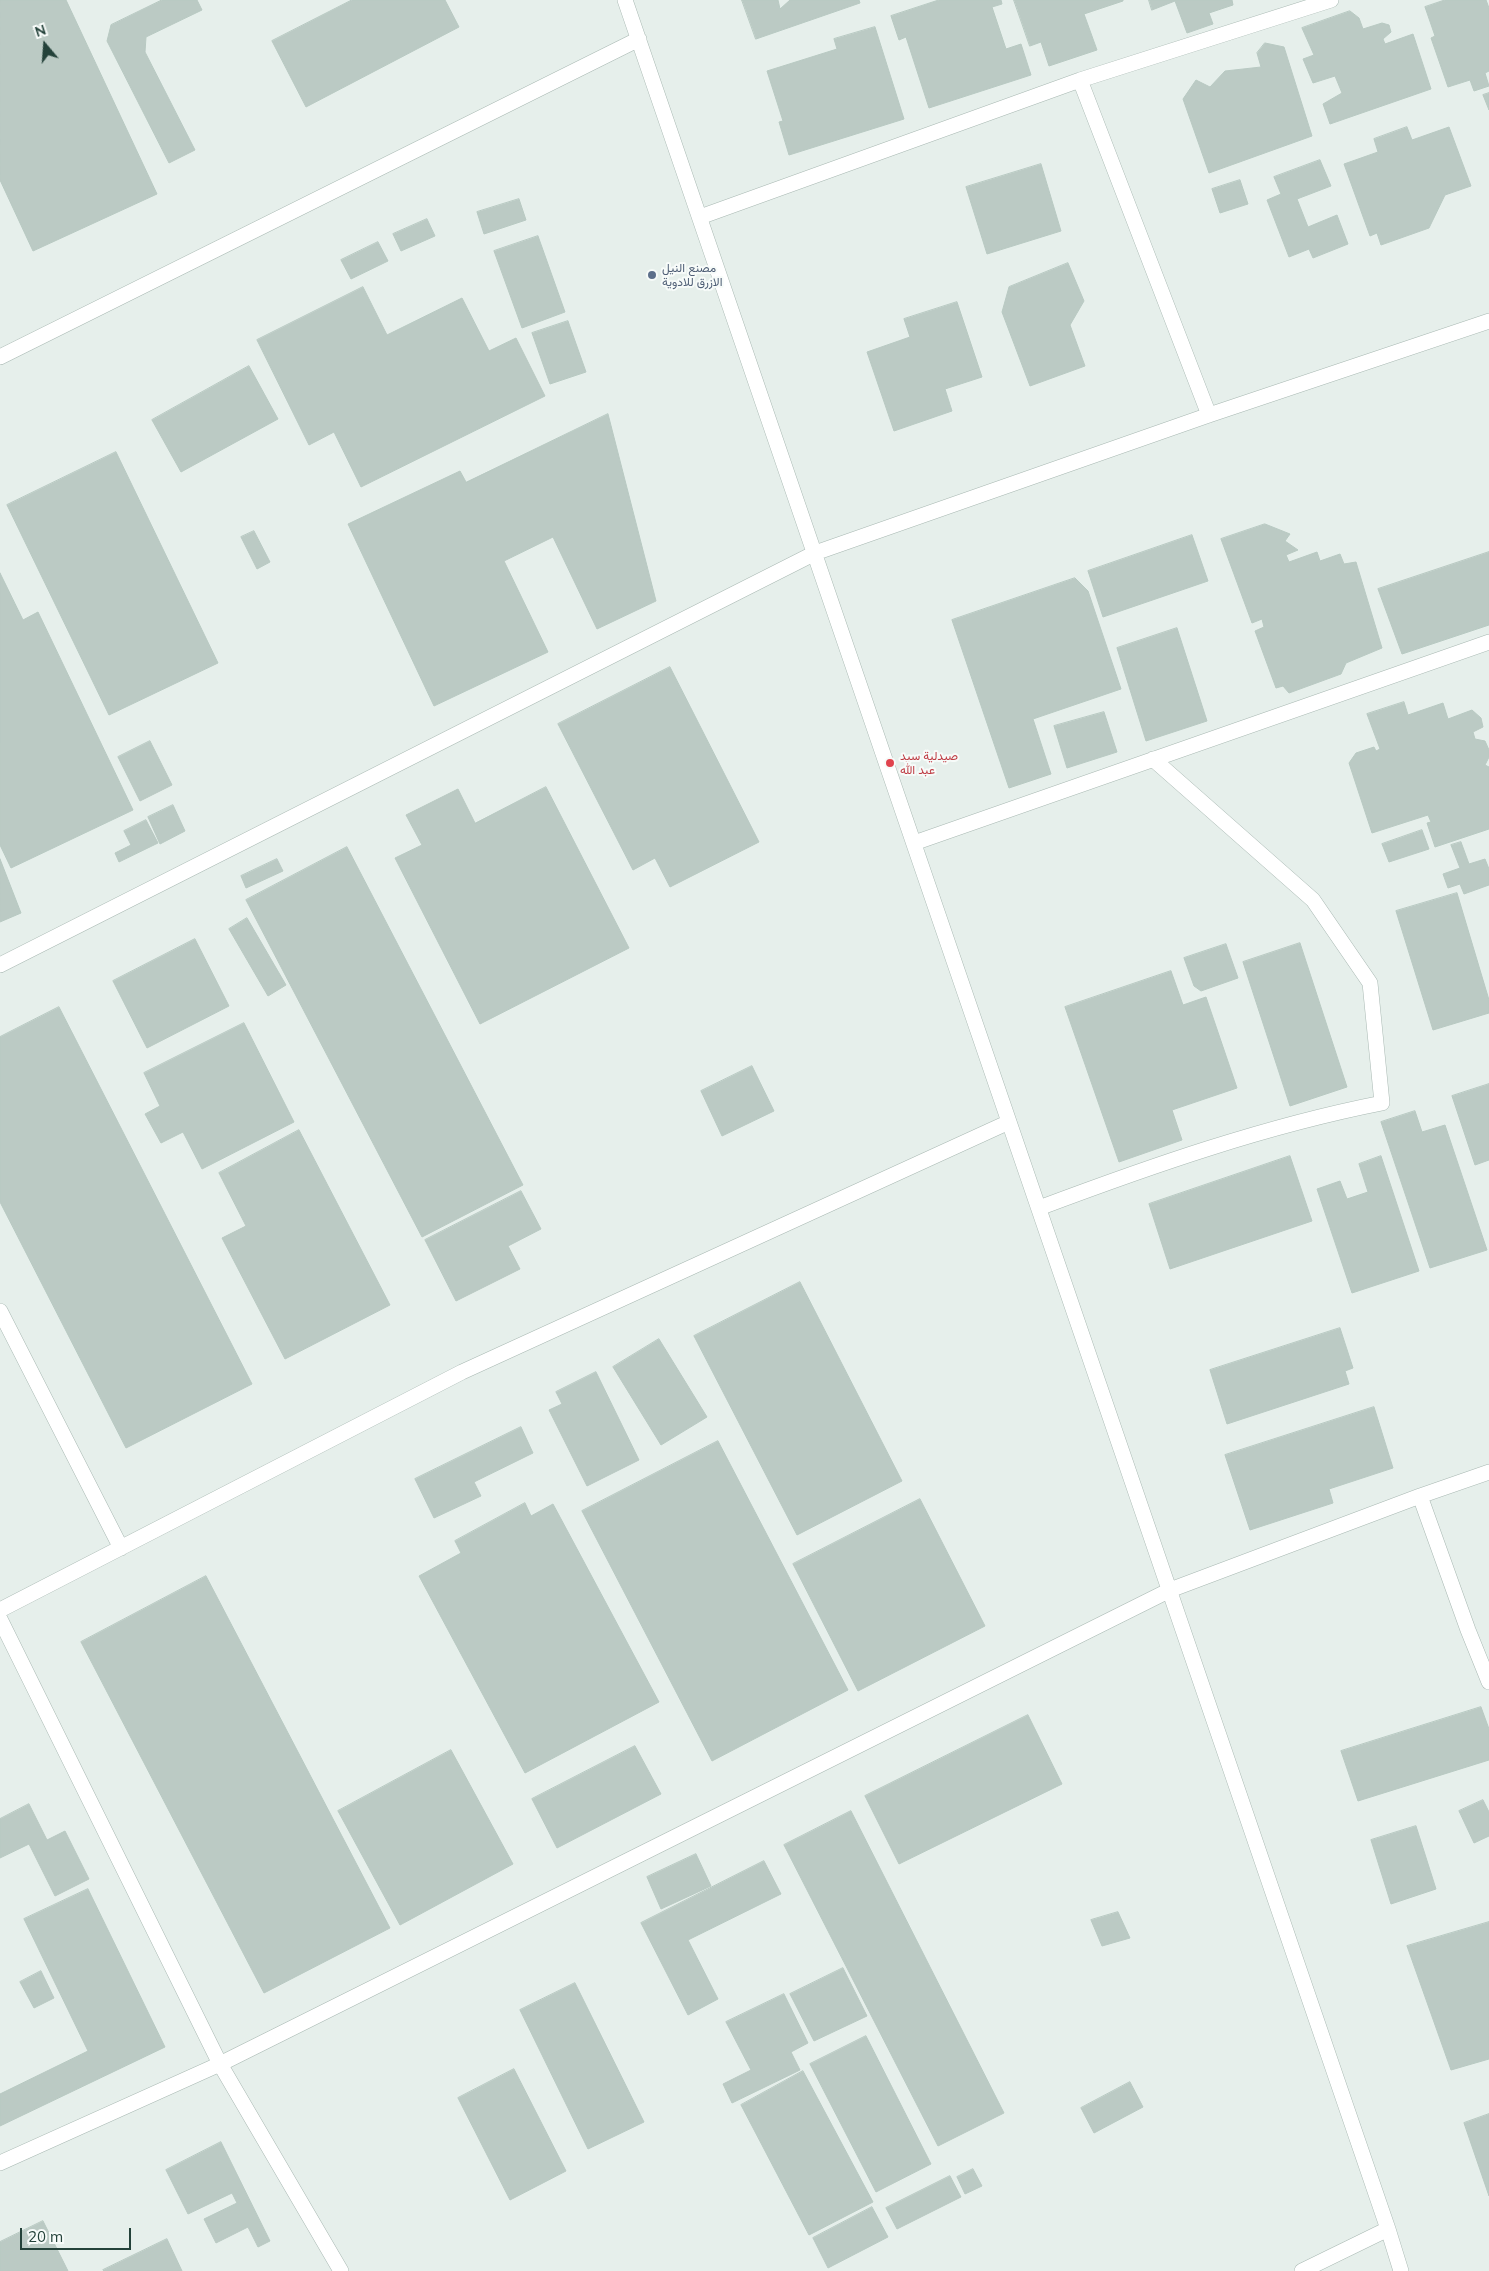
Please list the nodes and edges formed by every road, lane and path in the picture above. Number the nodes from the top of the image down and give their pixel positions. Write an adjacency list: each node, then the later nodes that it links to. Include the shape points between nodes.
1 (625, 0): 4 (street)
2 (1331, 0): 3 (street)
3 (1296, 6): 5 (street)
4 (638, 39): 6 (street); 8 (street)
5 (1080, 80): 6 (street); 9 (street)
6 (700, 217): 10 (street)
7 (1489, 321): 9 (street)
8 (0, 357)
9 (1209, 415): 10 (street)
10 (815, 553): 13 (street); 14 (street)
11 (1489, 642): 12 (street)
12 (1152, 759): 13 (street); 16 (street, via 1312,900 1370,983 1382,1102 1315,1116 1130,1174)
13 (914, 843): 15 (street)
14 (0, 965)
15 (1009, 1122): 16 (street); 20 (street, via 462,1372)
16 (1039, 1208): 21 (street)
17 (0, 1311): 20 (street)
18 (1489, 1472): 19 (street)
19 (1420, 1496): 21 (street); 24 (street)
20 (121, 1548): 22 (street)
21 (1170, 1590): 25 (street); 27 (street)
22 (0, 1610)
23 (0, 1619): 25 (street)
24 (1489, 1682)
25 (220, 2064): 26 (street); 28 (street)
26 (0, 2163)
27 (1388, 2229): 29 (street); 30 (street)
28 (341, 2271)
29 (1302, 2271)
30 (1401, 2271)

